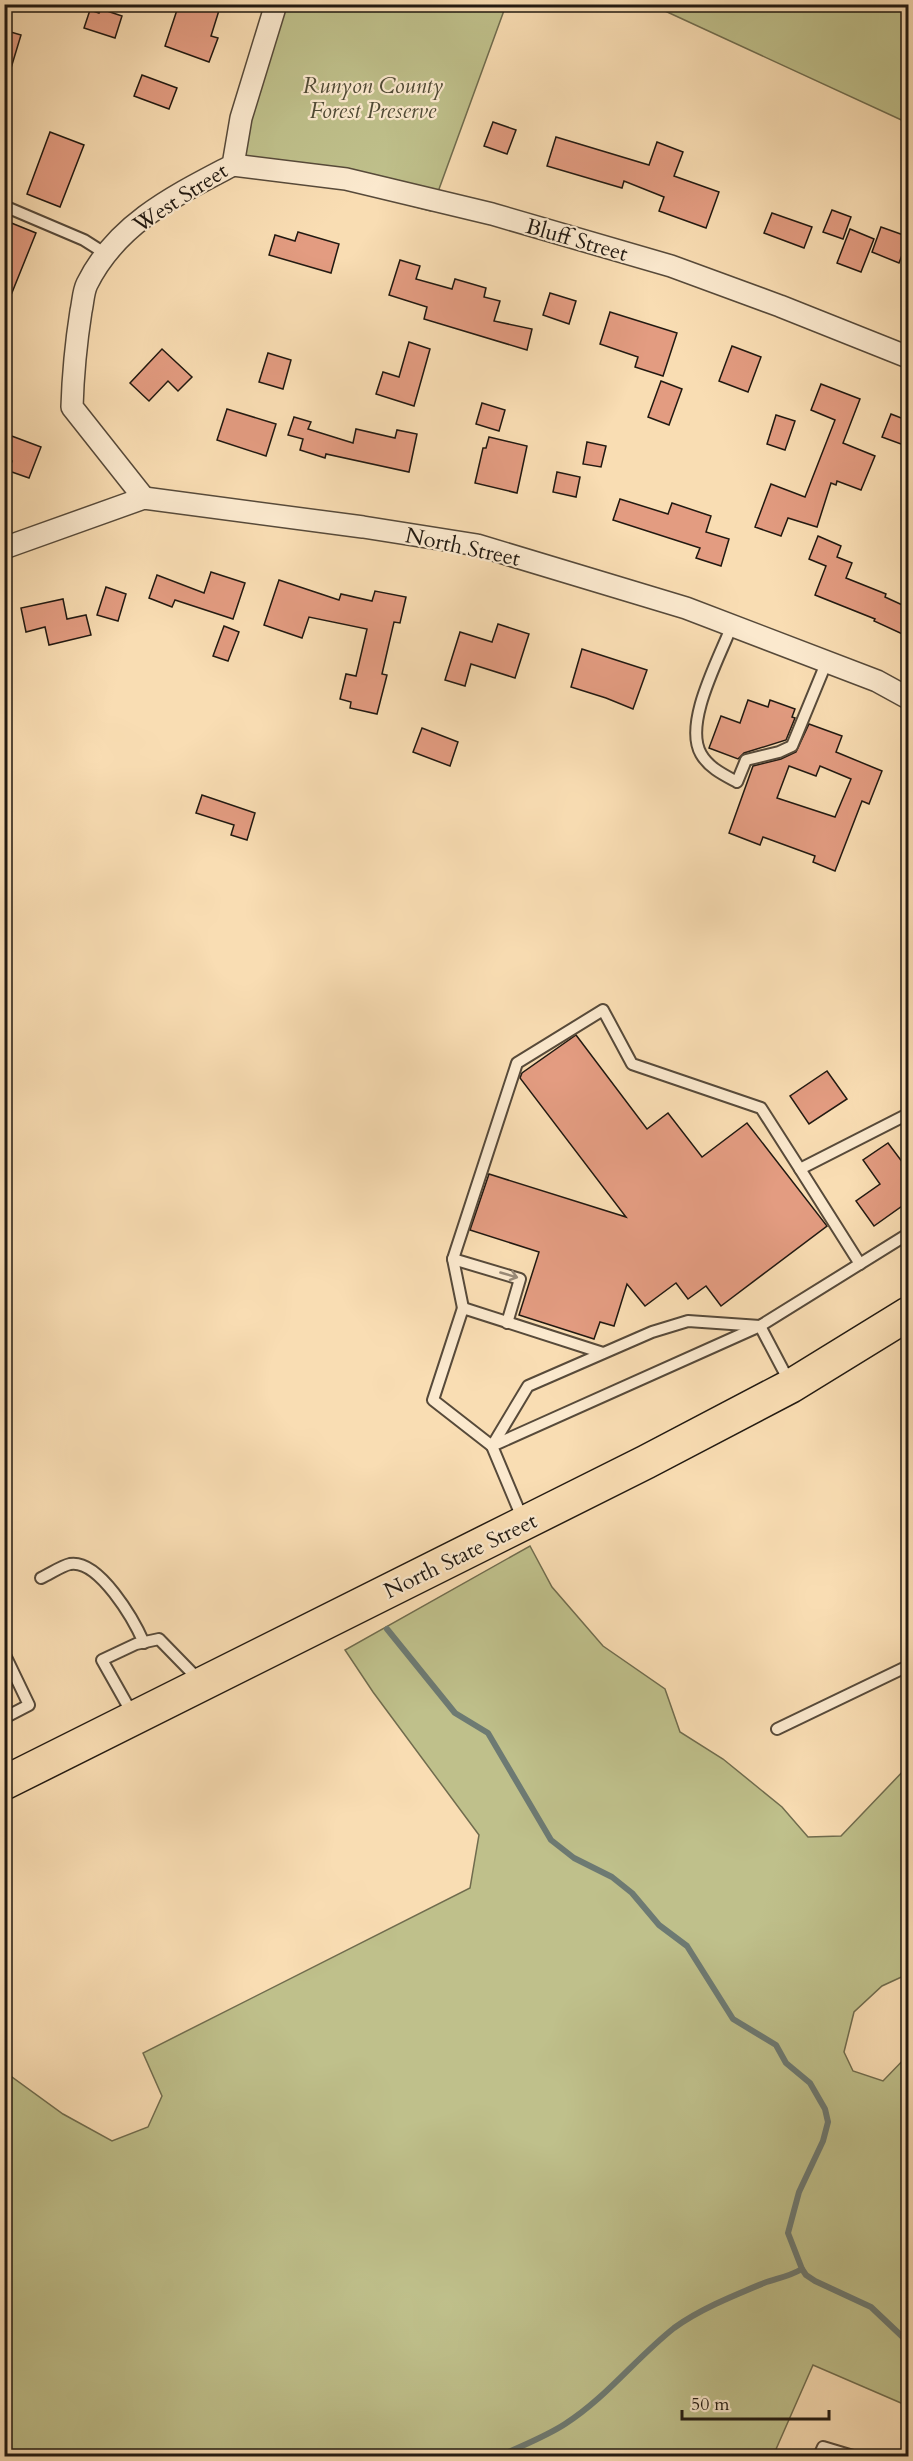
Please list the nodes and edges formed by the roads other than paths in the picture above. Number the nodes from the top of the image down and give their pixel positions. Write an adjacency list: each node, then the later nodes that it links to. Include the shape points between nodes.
1 (276, 4): 2 (street, West Street, via 241,118)
2 (233, 165): 4 (street, West Street, via 153,209); 5 (street, Bluff Street, via 346,179 503,217 671,266)
3 (4, 206): 4 (lane, via 84,240)
4 (106, 254): 6 (street, West Street, via 86,286 73,361 72,407)
5 (909, 357)
6 (144, 498): 7 (street, North Street); 8 (street, North Street, via 477,545)
7 (4, 548)
8 (732, 625): 9 (street, North Street); 9 (lane, via 698,709 694,730 700,753 716,771 737,782 746,760 792,746)
9 (827, 661): 10 (street, North Street)
10 (909, 698)
11 (909, 1114): 12 (lane)
12 (800, 1169): 14 (lane, via 761,1108 632,1064 603,1010 517,1063); 15 (lane)
13 (909, 1234): 15 (lane)
14 (453, 1259): 16 (lane); 18 (lane, one-way to 18, via 520,1279)
15 (860, 1264): 19 (lane)
16 (463, 1308): 18 (lane); 22 (lane, via 433,1400)
17 (909, 1314): 21 (main road, North State Street)
18 (507, 1323): 20 (lane)
19 (760, 1326): 20 (lane, via 688,1321); 21 (lane); 22 (lane)
20 (603, 1353): 22 (lane, via 528,1386)
21 (791, 1386): 23 (main road, North State Street)
22 (492, 1446): 23 (lane)
23 (524, 1523): 28 (main road, North State Street)
24 (41, 1578): 25 (lane, via 71,1564 88,1567 126,1606)
25 (144, 1642): 28 (lane, via 159,1639); 30 (lane, via 102,1660)
26 (4, 1653): 29 (lane, via 29,1705)
27 (909, 1666): 31 (lane)
28 (203, 1684): 30 (main road, North State Street)
29 (4, 1718)
30 (135, 1718): 32 (main road, North State Street)
31 (777, 1729)
32 (4, 1783)
33 (819, 2457): 34 (lane, via 824,2447)
34 (853, 2457)

